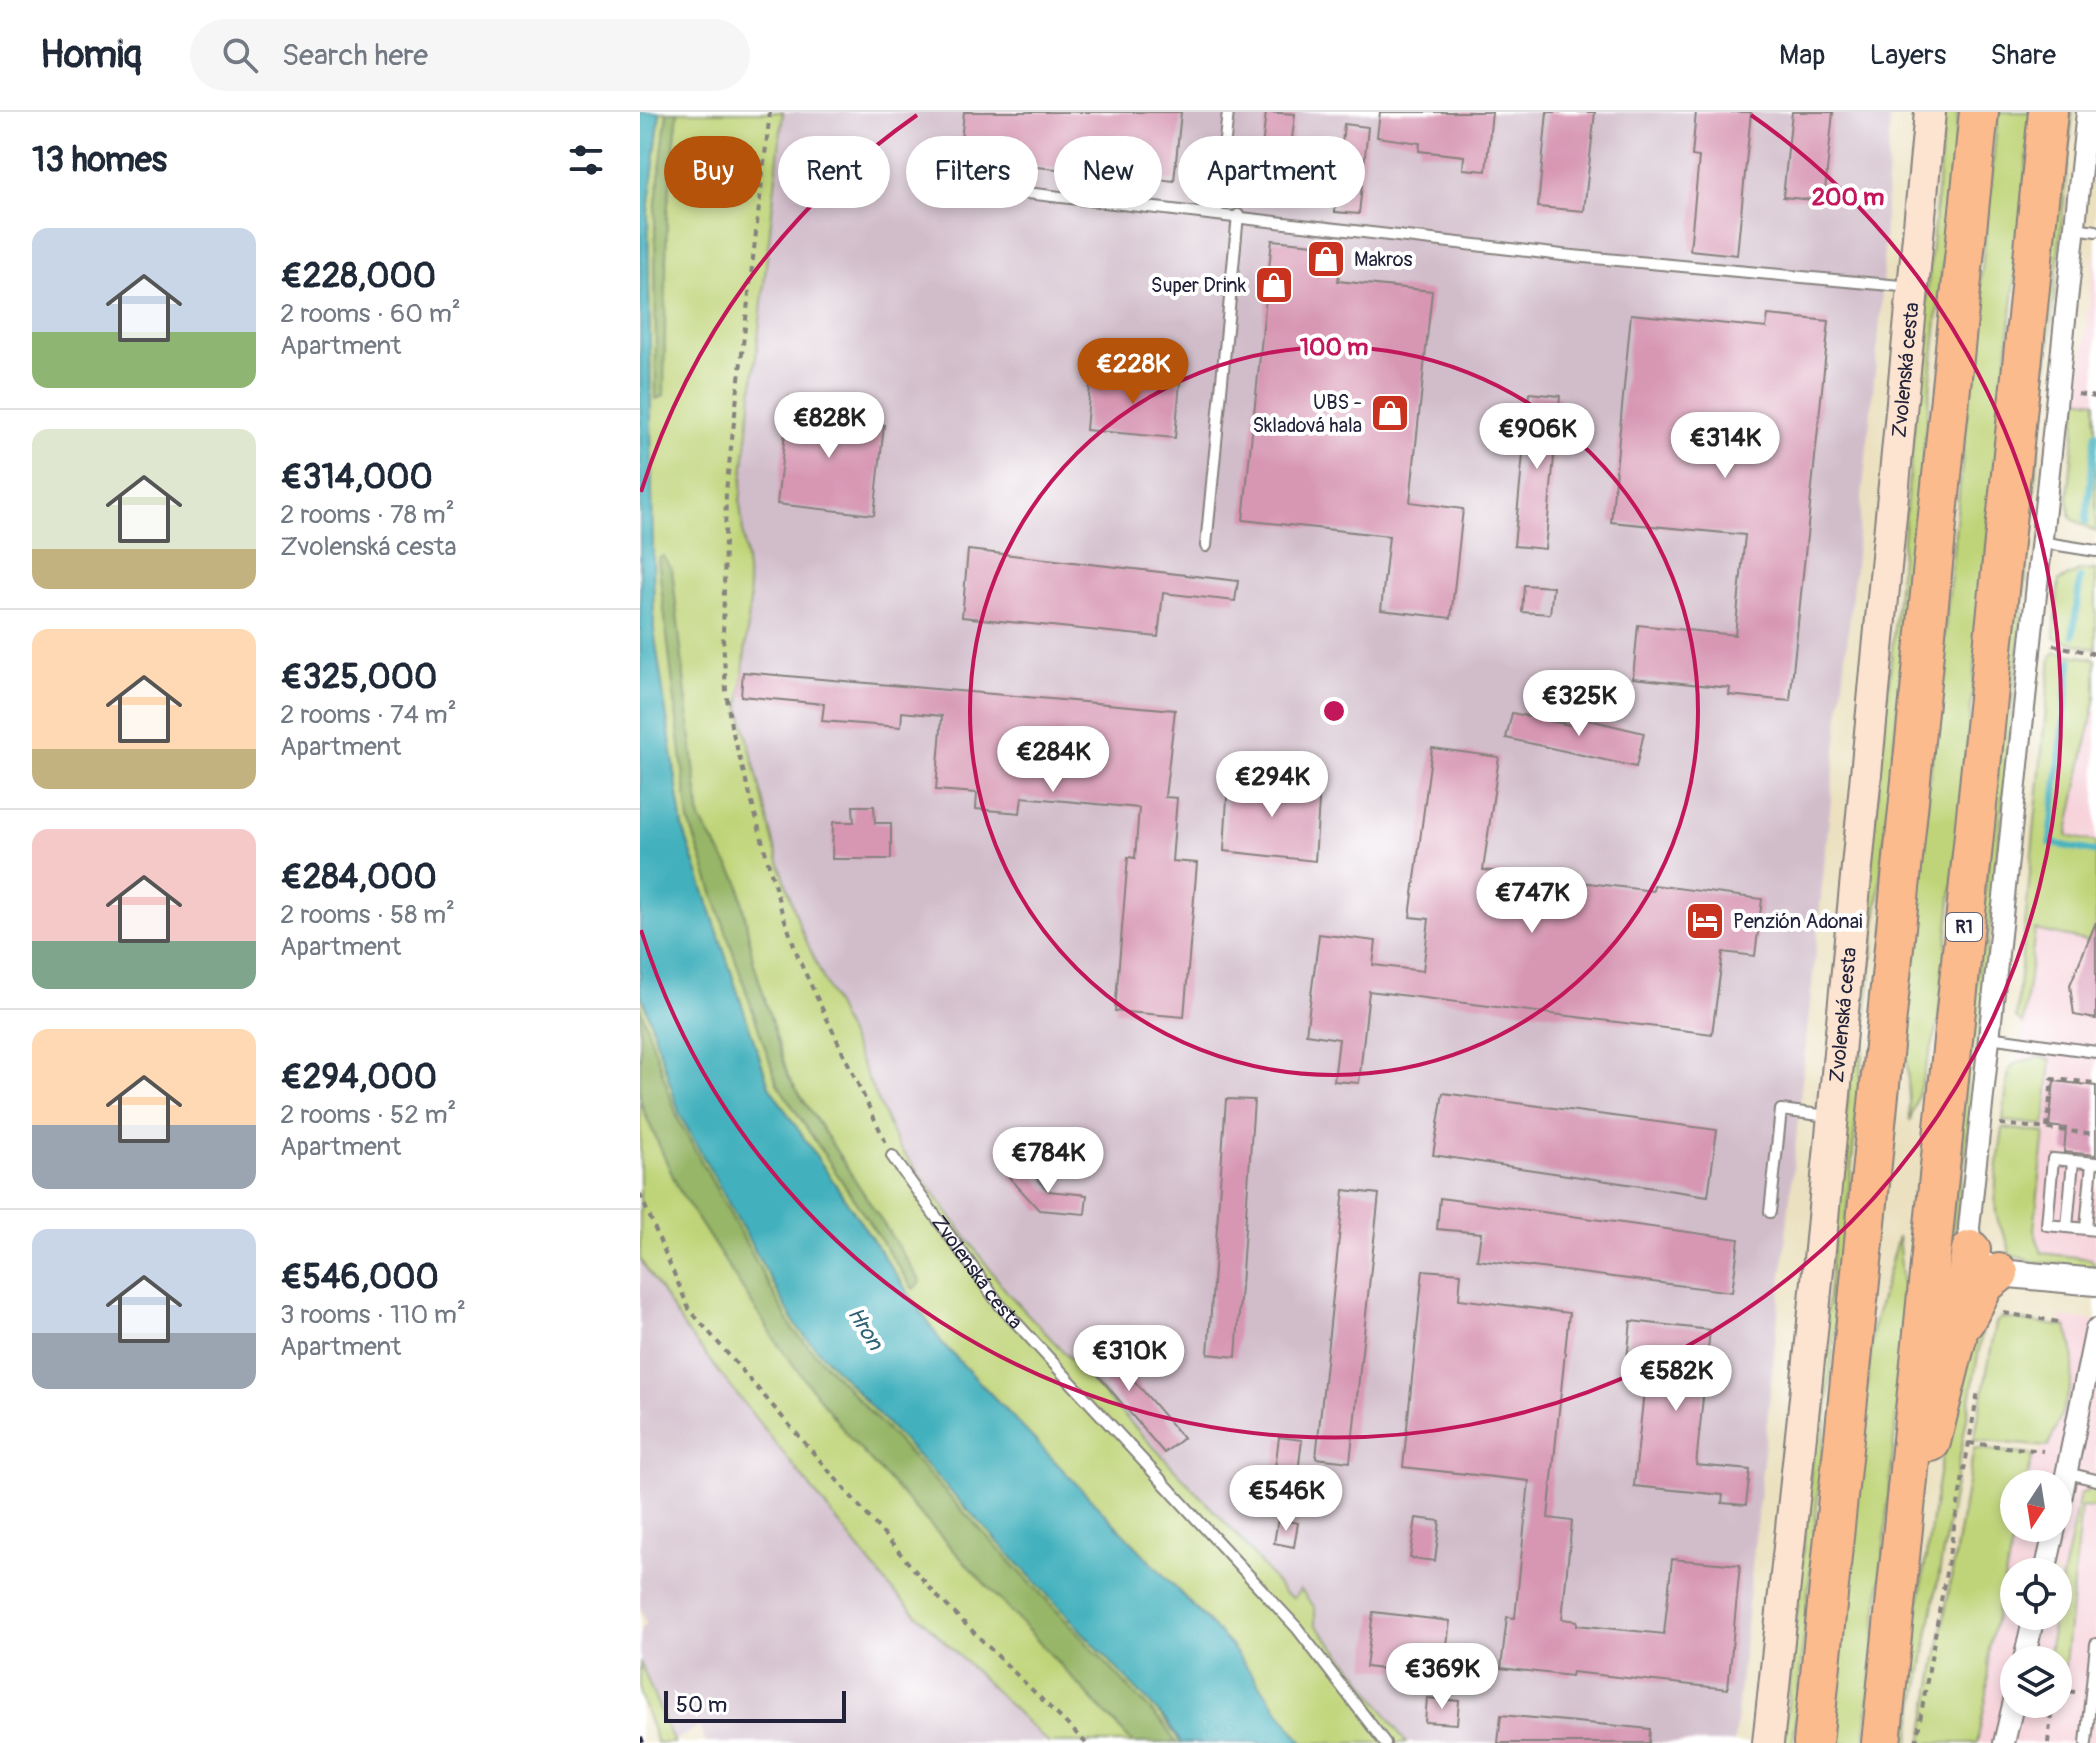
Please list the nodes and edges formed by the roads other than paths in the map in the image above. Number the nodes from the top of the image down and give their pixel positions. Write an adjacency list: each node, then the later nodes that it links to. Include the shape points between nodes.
1 (1228, 112): 7 (lane)
2 (1930, 112): 11 (main road, Zvolenská cesta)
3 (1979, 112): 35 (highway)
4 (2048, 112): 29 (highway, R1)
5 (2087, 112): 9 (street)
6 (1038, 194): 7 (lane, Zvolenská cesta)
7 (1217, 213): 8 (lane, Zvolenská cesta)
8 (1238, 215): 11 (lane, Zvolenská cesta, via 1562,255); 13 (lane)
9 (2075, 228): 10 (lane); 12 (street)
10 (2096, 231)
11 (1914, 287): 17 (main road, Zvolenská cesta)
12 (2040, 542): 14 (lane); 15 (street)
13 (1206, 546)
14 (2096, 551)
15 (1989, 1037): 16 (lane); 24 (street, via 1969,1228)
16 (2096, 1052)
17 (1832, 1116): 21 (lane, via 1781,1110); 34 (main road, Zvolenská cesta)
18 (892, 1156): 33 (lane, Zvolenská cesta, via 999,1304 1297,1628)
19 (2073, 1161): 20 (lane); 22 (lane); 22 (lane, via 2053,1159 2047,1225)
20 (2094, 1163): 23 (lane)
21 (1770, 1212)
22 (2067, 1227): 23 (lane)
23 (2091, 1229)
24 (1985, 1262): 25 (street); 29 (highway, via 1957,1338 1927,1454)
25 (2096, 1282)
26 (2096, 1329): 27 (street)
27 (2068, 1470)
28 (2072, 1474): 30 (lane)
29 (1908, 1477): 36 (highway, R1)
30 (2096, 1480)
31 (2096, 1644): 38 (lane)
32 (2010, 1718): 37 (street)
33 (1385, 1743)
34 (1768, 1743)
35 (1813, 1743)
36 (1881, 1743)
37 (2004, 1743)
38 (2086, 1743)

